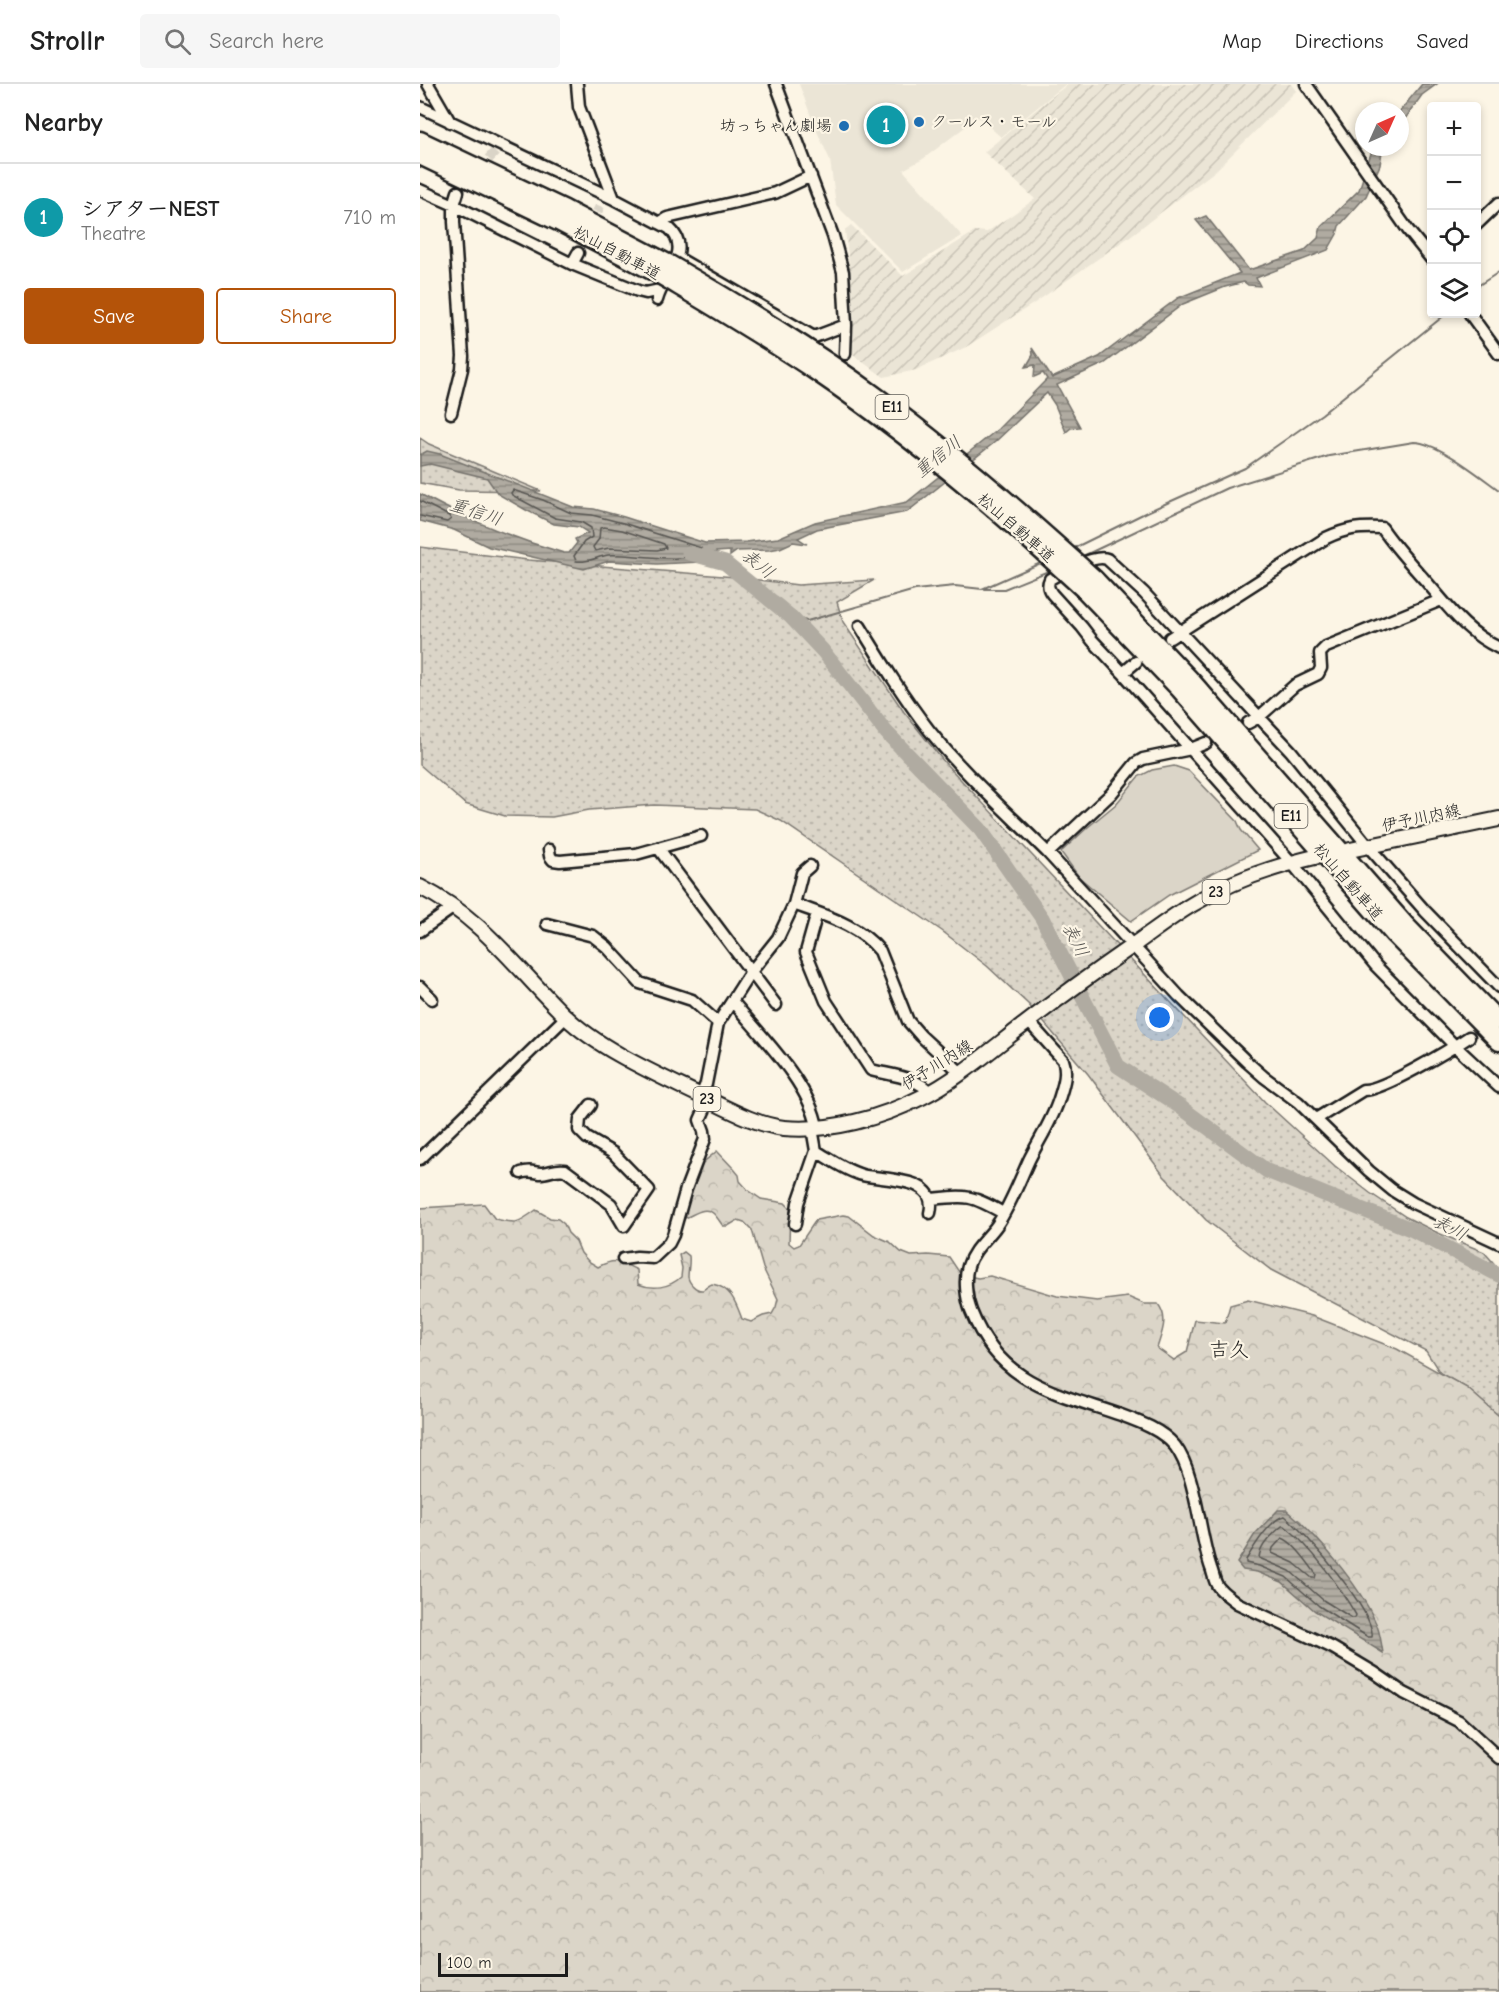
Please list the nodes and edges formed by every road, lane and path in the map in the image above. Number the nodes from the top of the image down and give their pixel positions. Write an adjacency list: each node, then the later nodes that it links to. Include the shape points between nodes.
1 (428, 84): 6 (street)
2 (577, 84): 12 (street, via 579,107)
3 (776, 84): 9 (street)
4 (1308, 87): 19 (street)
5 (420, 107): 6 (street)
6 (451, 122): 12 (street, via 499,149)
7 (420, 140): 21 (highway, 松山自動車道 / E11, via 565,209)
8 (420, 156): 21 (highway, 松山自動車道 / E11)
9 (811, 176): 17 (street, via 775,193); 23 (street, via 843,272)
10 (420, 190): 14 (street)
11 (458, 192): 14 (street)
12 (610, 197): 15 (street); 17 (street)
13 (1499, 203): 16 (street)
14 (454, 205): 20 (street); 26 (street, via 463,356)
15 (600, 206)
16 (1481, 220)
17 (659, 223): 21 (street, via 675,233 680,246)
18 (578, 253): 20 (street)
19 (1427, 254)
20 (572, 264): 21 (street, via 646,293)
21 (665, 277): 23 (street, via 814,337); 27 (highway, 松山自動車道 / E11, bridge, via 868,409)
22 (1473, 318): 25 (street)
23 (846, 325): 24 (street)
24 (845, 354)
25 (1499, 354)
26 (451, 413)
27 (1089, 585): 64 (highway, 松山自動車道 / E11, via 1191,680 1405,924); 67 (highway, 松山自動車道 / E11, via 1394,935)
28 (1441, 600): 30 (street, via 1382,528 1350,528 1292,559); 32 (street, via 1474,634); 35 (street, via 1323,649 1319,673 1288,690)
29 (860, 627): 45 (street, via 930,731)
30 (1182, 633): 31 (street); 34 (street, via 1107,559 1086,562 1050,579 1048,589); 35 (street)
31 (1170, 639)
32 (1499, 648)
33 (1136, 662): 34 (street)
34 (1124, 673): 38 (street)
35 (1259, 717): 36 (street); 41 (street)
36 (1248, 723)
37 (1206, 743): 38 (street)
38 (1191, 749): 45 (street, via 1136,763 1111,794); 47 (street)
39 (1499, 819): 41 (main road, 伊予川内線)
40 (701, 836): 42 (street)
41 (1368, 846): 43 (main road, 伊予川内線); 58 (street)
42 (658, 849): 44 (street, via 560,861 553,860); 56 (street)
43 (1350, 849)
44 (549, 850)
45 (1048, 853): 55 (street)
46 (1315, 857): 47 (main road, 伊予川内線 / 23)
47 (1292, 863): 55 (main road, 伊予川内線 / 23, via 1207,896); 68 (street, via 1376,966)
48 (810, 866): 50 (street, via 802,873)
49 (420, 887): 51 (main road, 伊予川内線 / 23)
50 (794, 904): 52 (street); 56 (street, via 778,938)
51 (454, 907): 54 (street); 62 (main road, 伊予川内線 / 23, via 480,927)
52 (817, 913): 69 (street, via 854,928 876,946 908,1021); 71 (street, via 806,952 826,1001 844,1031 871,1070 910,1081)
53 (547, 924): 65 (street, via 593,936 640,983 692,1000)
54 (420, 932)
55 (1130, 947): 63 (main road, 伊予川内線 / 23); 74 (street, via 1247,1062)
56 (750, 973): 60 (street); 61 (street)
57 (420, 987): 59 (street)
58 (1499, 987)
59 (432, 999)
60 (733, 1002): 65 (street); 75 (street, via 796,1079 814,1112)
61 (776, 1005)
62 (566, 1017): 72 (main road, 伊予川内線 / 23, via 603,1045); 77 (street)
63 (1030, 1020): 69 (main road, 伊予川内線 / 23); 80 (street, via 1059,1054 1065,1074 1055,1110)
64 (1499, 1021)
65 (718, 1023): 72 (street)
66 (1469, 1037): 68 (street)
67 (1499, 1042)
68 (1455, 1046): 70 (street); 74 (street, via 1386,1084 1363,1090)
69 (960, 1072): 71 (main road, 伊予川内線 / 23)
70 (1499, 1087)
71 (930, 1093): 75 (main road, 伊予川内線 / 23, via 870,1118)
72 (705, 1098): 75 (main road, 伊予川内線 / 23, via 765,1124); 84 (street, via 700,1120 705,1139 669,1243 652,1258)
73 (591, 1106): 78 (street, via 580,1119 579,1130 613,1153 649,1190 624,1226 611,1204 565,1170)
74 (1316, 1119): 83 (street, via 1392,1190)
75 (815, 1128): 76 (street)
76 (816, 1151): 79 (street, via 860,1175 902,1180 921,1188); 82 (street)
77 (420, 1159)
78 (520, 1173)
79 (932, 1199): 80 (street, via 970,1197); 81 (street)
80 (1003, 1213): 85 (street, via 975,1251 968,1266 966,1287 979,1329 1009,1368 1043,1388 1129,1418 1165,1437 1176,1447 1191,1479 1207,1556 1217,1585 1224,1592 1238,1603 1333,1648 1404,1693 1459,1721)
81 (930, 1214)
82 (795, 1224)
83 (1499, 1243)
84 (623, 1259)
85 (1499, 1758)

